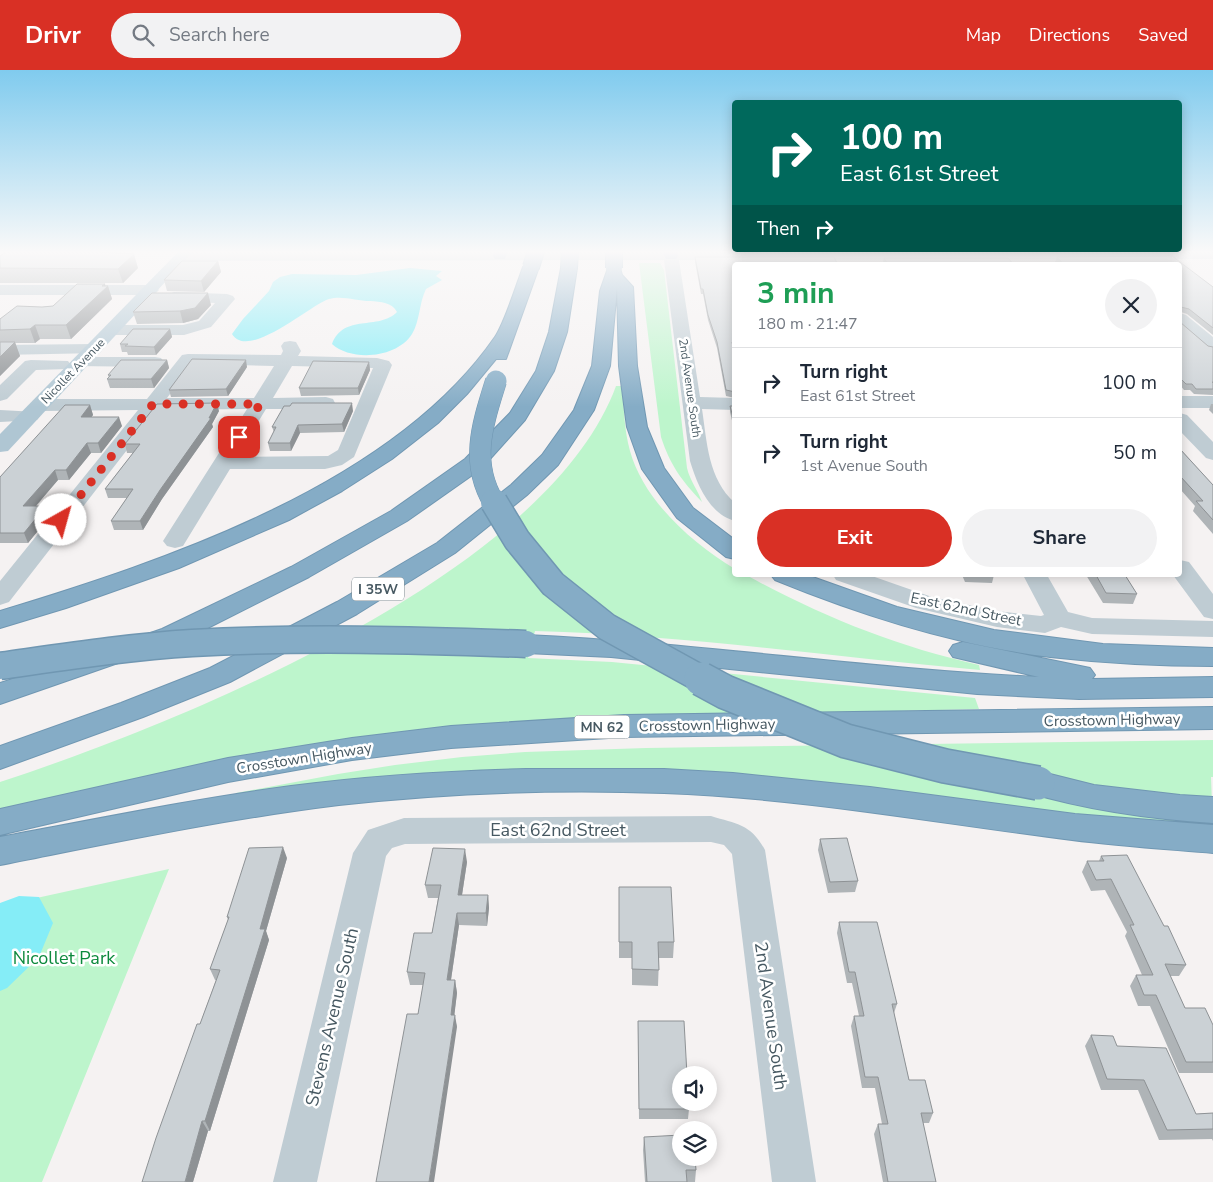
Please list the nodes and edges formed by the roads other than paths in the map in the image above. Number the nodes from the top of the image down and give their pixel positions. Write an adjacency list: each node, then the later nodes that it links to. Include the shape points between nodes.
1 (22, 303): 10 (street)
2 (58, 303): 11 (street)
3 (138, 303): 13 (main road, Nicollet Avenue)
4 (224, 303): 13 (street, via 205,324 184,330)
5 (517, 303): 14 (highway, bridge)
6 (563, 303): 53 (highway, via 558,332 544,371 518,416 473,464 400,516 300,572 172,635)
7 (607, 303): 55 (highway, I 35W, via 601,366 584,410 550,460 520,490 446,548 347,608 220,675)
8 (626, 303): 37 (highway, via 628,366 637,428 652,469 685,513)
9 (677, 303): 27 (street, 2nd Avenue South)
10 (19, 305)
11 (55, 305)
12 (1182, 320): 15 (street)
13 (110, 333): 16 (main road, Nicollet Avenue); 19 (street, via 190,335 167,362)
14 (504, 337): 20 (highway); 20 (highway)
15 (1213, 346)
16 (94, 349): 17 (street); 19 (main road, Nicollet Avenue)
17 (0, 350)
18 (288, 352): 24 (street, via 377,362 383,366); 25 (street, via 188,360); 26 (street)
19 (81, 364): 21 (street, via 31,365); 29 (main road, Nicollet Avenue)
20 (483, 380): 47 (highway, via 388,452 327,490 228,539 126,579); 56 (highway, bridge, via 479,455 486,490 517,540 553,584 607,627 725,692 846,741 945,766)
21 (0, 395)
22 (1182, 402): 23 (street)
23 (1213, 402)
24 (352, 403): 26 (street); 34 (street, via 347,453 334,461)
25 (153, 404): 26 (street); 29 (street); 44 (street)
26 (260, 404): 34 (street)
27 (693, 404): 28 (street); 35 (street, 2nd Avenue South, via 700,461 707,485)
28 (732, 404)
29 (36, 410): 30 (street); 32 (main road, Nicollet Avenue)
30 (0, 416)
31 (1182, 421): 33 (street)
32 (0, 446)
33 (1213, 454)
34 (224, 463): 36 (street, via 206,510)
35 (732, 512)
36 (175, 541)
37 (732, 550)
38 (1182, 570): 45 (street)
39 (774, 577): 51 (highway, via 794,589 873,623 952,649)
40 (788, 577): 49 (highway, via 826,594 913,622 996,640 1078,653)
41 (856, 577): 43 (street, East 62nd Street)
42 (1036, 577): 46 (street)
43 (877, 581): 46 (street, East 62nd Street, via 926,603 997,619 1044,625)
44 (0, 597)
45 (1213, 611)
46 (1058, 618): 48 (street, via 1092,626)
47 (0, 620)
48 (1213, 629)
49 (1213, 658)
50 (0, 666): 51 (highway, Crosstown Highway, bridge, via 191,643 432,640 611,648 977,684 1079,689)
51 (1148, 687): 52 (highway, Crosstown Highway)
52 (1213, 687)
53 (0, 694)
54 (1213, 718): 59 (highway, Crosstown Highway / MN 62, via 624,726 451,737 352,749 228,770)
55 (0, 758)
56 (1038, 783): 57 (highway); 58 (highway, via 1094,797)
57 (1213, 791)
58 (1213, 810)
59 (0, 822)
60 (1213, 839): 62 (highway, via 1058,826 757,787 666,781 556,780 468,782 316,796 180,817)
61 (748, 850): 63 (street, East 62nd Street, via 735,836 711,829 404,831 380,839); 65 (street, 2nd Avenue South)
62 (0, 852)
63 (370, 853): 64 (street, Stevens Avenue South)
64 (295, 1182)
65 (794, 1182)

